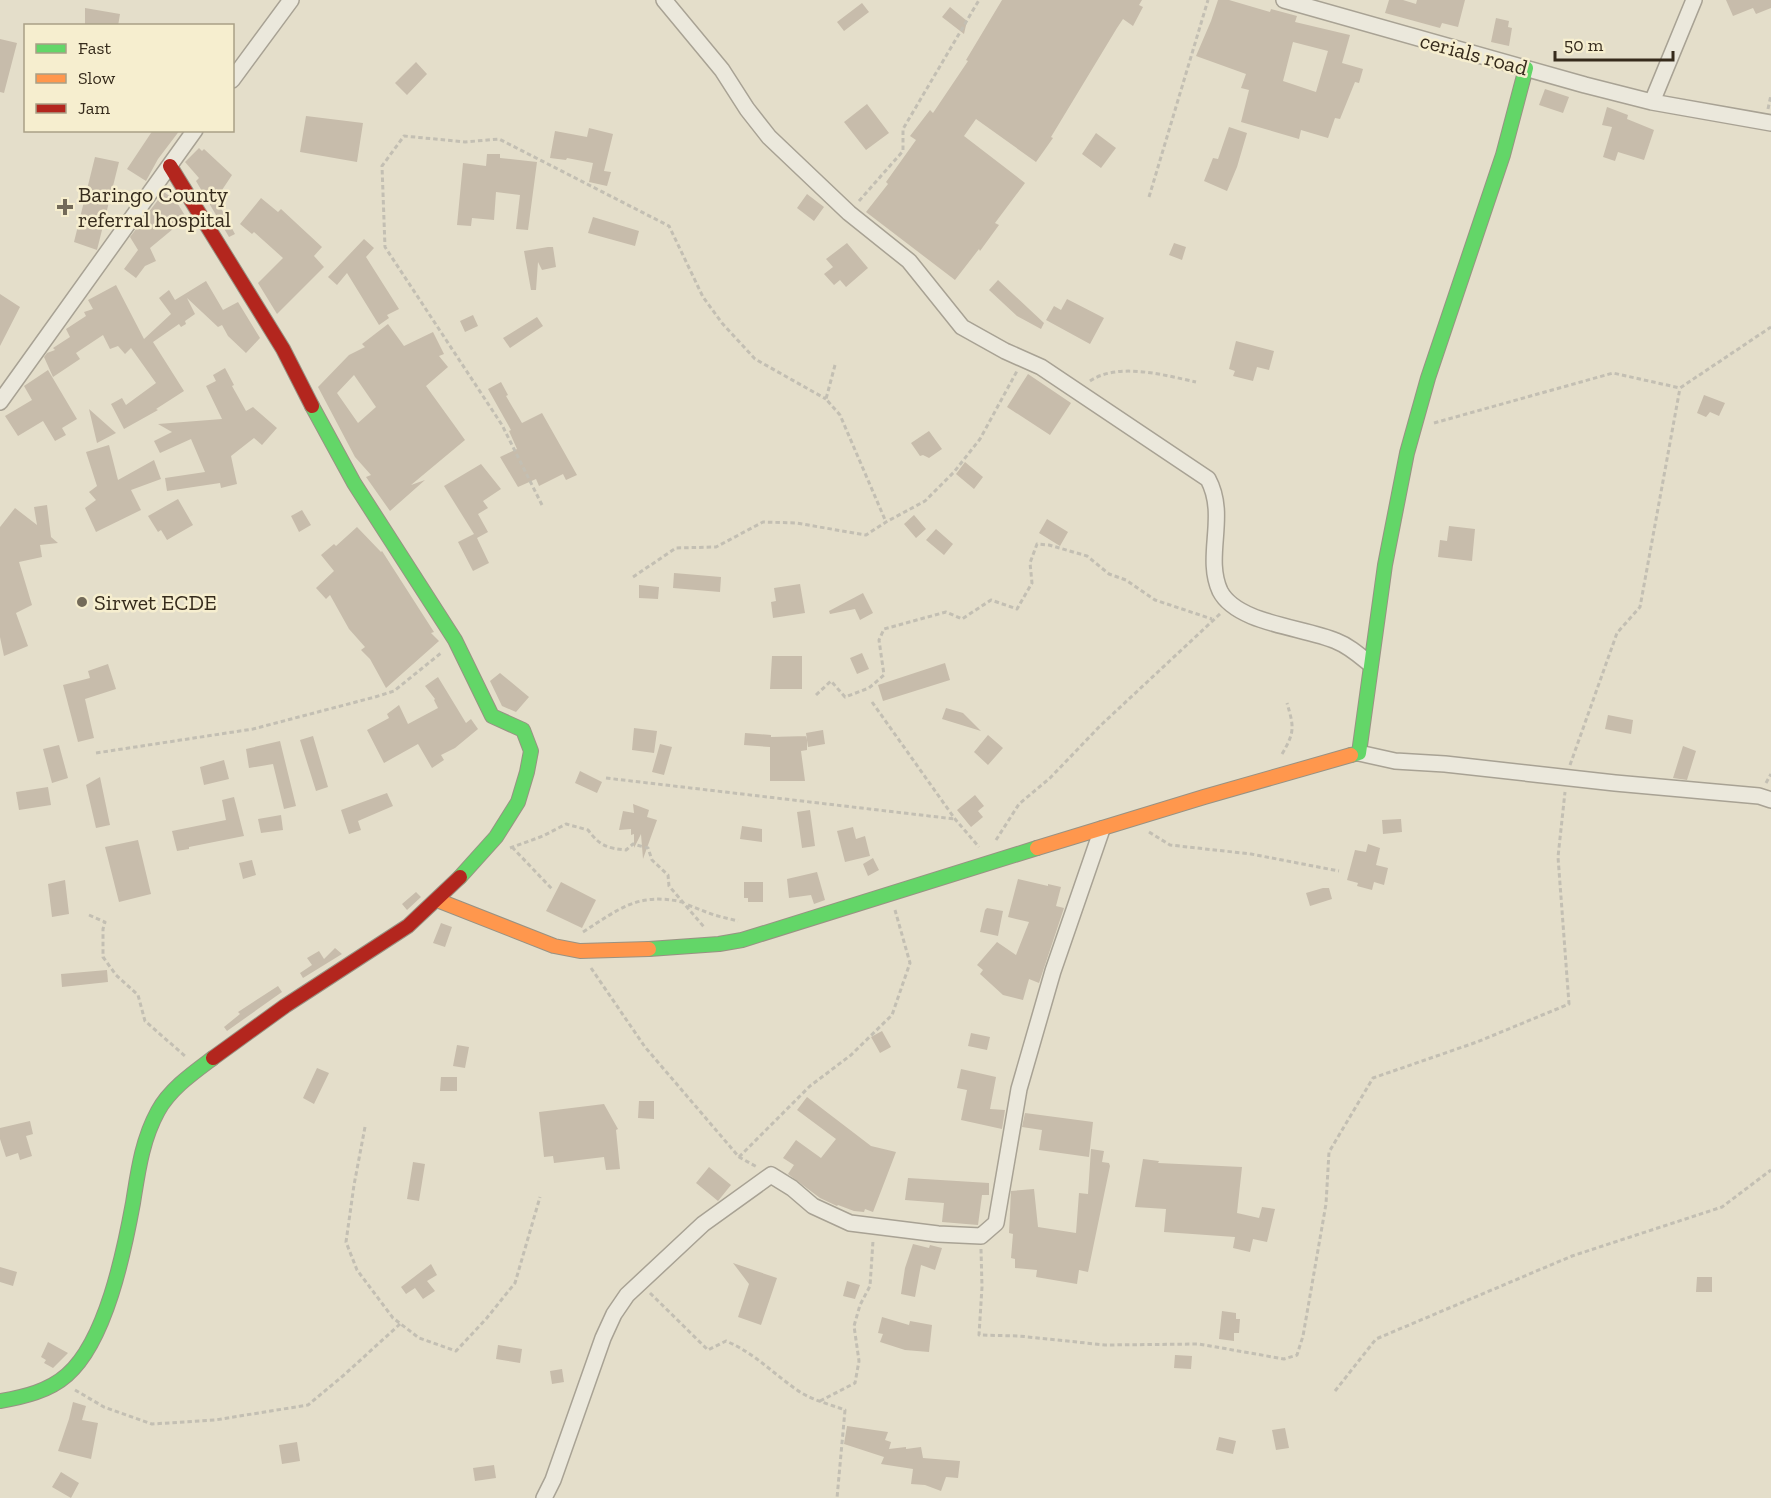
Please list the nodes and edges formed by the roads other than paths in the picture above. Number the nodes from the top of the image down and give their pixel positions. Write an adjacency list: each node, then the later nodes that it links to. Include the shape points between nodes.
1 (291, 0): 7 (street)
2 (663, 0): 13 (street, via 722,70 769,137 849,213 909,261 962,327 1041,367 1208,478 1216,492 1215,572 1221,591 1232,606 1336,640)
3 (1284, 0): 5 (street, cerials road)
4 (1694, 0): 8 (street)
5 (1302, 3): 6 (street, cerials road)
6 (1526, 68): 8 (street, cerials road); 13 (street, via 1503,154 1430,372 1408,451)
7 (234, 77)
8 (1652, 102): 9 (street, cerials road)
9 (1771, 123)
10 (194, 132): 11 (street)
11 (170, 166): 12 (street); 17 (street, via 283,349 354,483 455,640 492,716 523,730 531,749 516,808)
12 (0, 402)
13 (1370, 664): 14 (street)
14 (1359, 753): 15 (street, via 1395,761); 16 (street)
15 (1771, 800)
16 (1102, 829): 17 (street, via 996,852 940,879 719,944 580,951 554,946); 19 (street, via 1053,971 1019,1089 996,1223 981,1236 850,1223 813,1206 771,1175 703,1224 639,1282 614,1314)
17 (437, 900): 18 (street, via 409,925 283,1008 177,1087 160,1106 149,1130 130,1218 102,1317 89,1344 74,1368 60,1380 45,1389)
18 (0, 1401)
19 (544, 1498)

